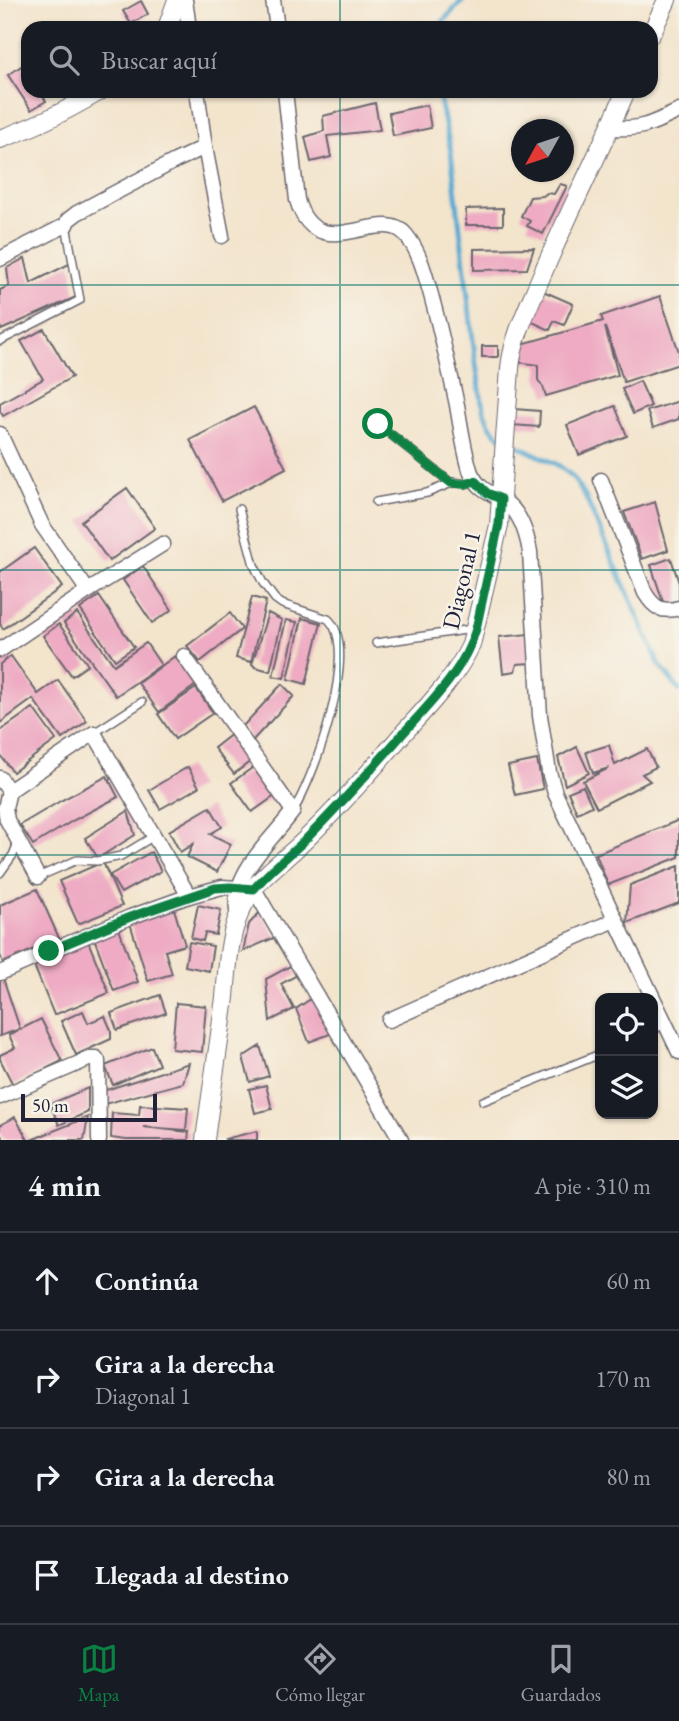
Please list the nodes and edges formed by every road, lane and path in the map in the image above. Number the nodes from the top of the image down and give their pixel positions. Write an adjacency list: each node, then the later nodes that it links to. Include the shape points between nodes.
1 (177, 0): 5 (street)
2 (185, 0): 6 (street)
3 (273, 0): 7 (street)
4 (667, 0): 8 (street)
5 (170, 21)
6 (187, 21)
7 (276, 21)
8 (657, 21)
9 (87, 98): 15 (street)
10 (198, 98): 16 (street)
11 (286, 98): 24 (street, via 297,200 311,226 326,233 397,228 419,257)
12 (623, 98): 14 (street, Diagonal 1)
13 (679, 111): 14 (street, via 642,127)
14 (610, 128): 26 (street, Diagonal 1, via 558,237 511,358)
15 (0, 139)
16 (205, 147): 17 (street, via 77,213); 18 (street)
17 (66, 225): 19 (street); 20 (lane, via 80,300)
18 (222, 236)
19 (0, 259)
20 (0, 341)
21 (378, 424): 25 (lane)
22 (0, 434): 30 (street, via 42,525)
23 (601, 480): 31 (street, via 645,593 661,610)
24 (475, 481): 25 (lane); 26 (street)
25 (451, 483): 27 (lane, via 427,493)
26 (501, 499): 32 (street, Diagonal 1); 47 (street, via 517,515 530,552 540,716 549,772 562,810)
27 (376, 502)
28 (239, 509): 40 (lane, via 254,565 275,599 328,619 337,632 339,675 332,708)
29 (163, 544): 30 (street)
30 (88, 591): 34 (street)
31 (679, 608)
32 (476, 629): 33 (lane); 45 (street, Diagonal 1, via 465,658 448,683 318,827)
33 (376, 643)
34 (0, 650)
35 (184, 656): 40 (street)
36 (142, 702): 37 (lane)
37 (94, 733): 39 (street); 41 (street)
38 (0, 778): 39 (street)
39 (9, 791): 42 (street, via 6,820)
40 (293, 811): 45 (street, via 243,876)
41 (154, 836): 44 (lane, via 121,856 77,860); 46 (street)
42 (18, 843): 43 (lane); 44 (street)
43 (0, 873)
44 (38, 877)
45 (246, 888): 46 (street, via 222,887); 56 (street, Diagonal 1, via 229,947); 57 (street)
46 (189, 896): 48 (street)
47 (615, 920): 49 (street); 50 (street)
48 (0, 973)
49 (389, 1020)
50 (659, 1027): 51 (street)
51 (679, 1052)
52 (595, 1056): 54 (lane)
53 (0, 1097): 55 (street, via 94,1057 98,1061)
54 (483, 1101)
55 (99, 1140)
56 (205, 1140)
57 (401, 1140)

